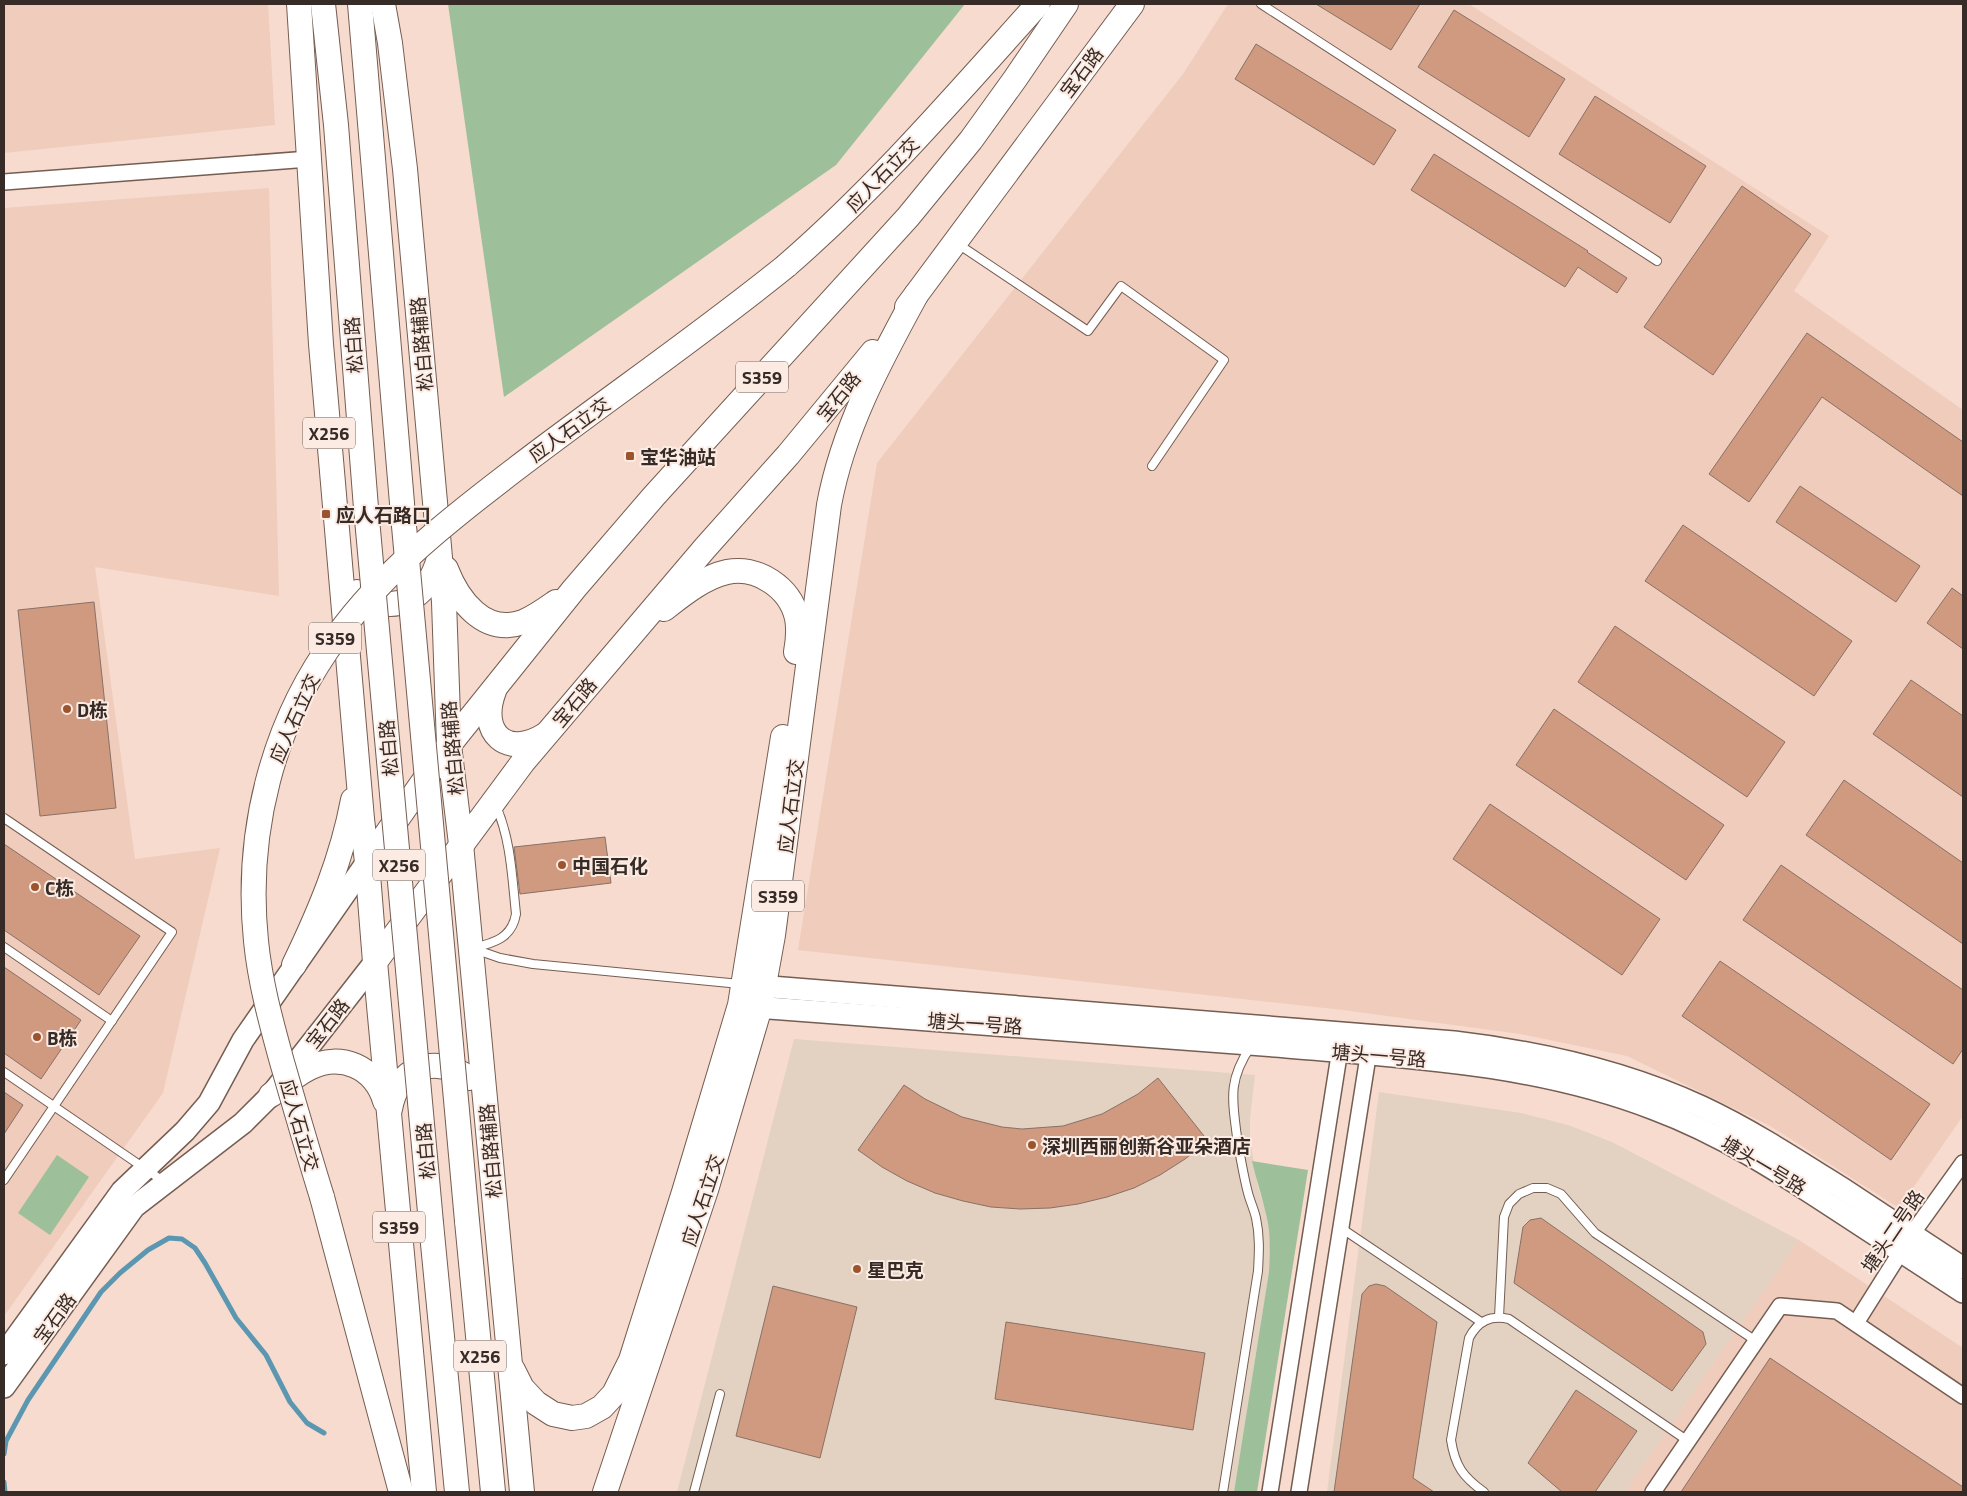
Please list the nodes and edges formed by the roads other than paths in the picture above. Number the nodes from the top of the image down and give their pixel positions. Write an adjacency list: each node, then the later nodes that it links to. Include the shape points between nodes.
1 (299, 4): 9 (main road, X256)
2 (323, 4): 61 (main road, 松白路 / X256, bridge)
3 (360, 4): 62 (main road, 松白路 / X256, bridge, via 403,514)
4 (382, 4): 15 (main road, 松白路辅路, via 403,149)
5 (1038, 4): 59 (main road, 应人石立交 / S359, bridge, via 889,169 822,235 739,304 532,456 424,544 338,635 297,701 265,789 253,892 256,943 264,992)
6 (1066, 4): 17 (main road, 宝石路 / S359, via 970,140 908,216 654,496)
7 (1132, 4): 11 (main road, 宝石路 / S359)
8 (1260, 4): 12 (lane)
9 (309, 159): 10 (street); 16 (main road, X256)
10 (4, 182)
11 (955, 242): 13 (main road, 宝石路 / S359); 14 (lane, via 1088,331 1121,286 1224,360)
12 (1657, 261)
13 (916, 295): 18 (main road, 宝石路 / S359, via 814,425); 31 (main road, 应人石立交 / S359, via 864,395 834,476)
14 (1152, 466)
15 (440, 554): 16 (main road, via 428,585 416,596 400,603 384,604 368,600 355,590); 17 (main road, via 461,598 487,622 504,625 522,622); 21 (main road, 松白路辅路)
16 (339, 557): 22 (main road, X256)
17 (574, 590): 19 (main road, 宝石路 / S359)
18 (625, 642): 20 (main road, 宝石路 / S359); 31 (main road, via 692,589 727,572 758,574 772,582 784,592 797,617 797,643)
19 (494, 690): 20 (main road, via 488,713 490,724 503,741 524,745); 21 (main road, 宝石路 / S359)
20 (545, 735): 23 (main road, 宝石路 / S359)
21 (449, 745): 25 (main road, 松白路辅路); 26 (main road, 宝石路 / S359)
22 (358, 774): 26 (main road, X256); 30 (main road, via 336,871)
23 (493, 800): 25 (main road, 宝石路 / S359); 28 (lane, via 508,840 515,922 501,940)
24 (4, 818): 32 (lane, via 172,932)
25 (461, 844): 28 (main road, 松白路辅路); 29 (main road, 宝石路 / S359)
26 (367, 862): 29 (main road, S359); 30 (street, 宝石路)
27 (4, 947): 32 (lane)
28 (471, 948): 31 (lane, via 533,964); 39 (main road, 松白路辅路)
29 (374, 962): 37 (street, 宝石路); 40 (main road, S359)
30 (294, 965): 42 (street, 宝石路, via 243,1040 209,1103 185,1131)
31 (752, 996): 33 (street, 塘头一号路); 34 (street, 塘头一号路); 54 (main road, via 684,1192 631,1360 614,1394 602,1407 586,1416 572,1418 553,1414 522,1388); 64 (main road, 应人石立交 / S359, via 706,1190)
32 (112, 1021): 38 (lane)
33 (1342, 1042): 34 (street, 塘头一号路); 35 (street, 塘头一号路); 67 (street)
34 (1252, 1044): 66 (lane, via 1236,1073 1232,1106 1240,1157 1256,1217 1258,1271)
35 (1370, 1044): 45 (street); 46 (street, 塘头一号路, via 1454,1042 1540,1055 1662,1090 1738,1124 1801,1162)
36 (4, 1072): 38 (lane)
37 (270, 1095): 40 (main road, via 308,1068 344,1062 360,1067 375,1078); 44 (street, 宝石路, via 244,1123)
38 (54, 1106): 42 (lane); 43 (lane)
39 (486, 1106): 40 (main road, via 469,1078 456,1070 433,1066 411,1072 400,1083 392,1096); 54 (main road, 松白路辅路)
40 (389, 1113): 60 (main road, S359)
41 (1963, 1163): 46 (street, 塘头二号路)
42 (145, 1168): 44 (lane); 53 (street, 宝石路, via 122,1191)
43 (4, 1180)
44 (167, 1183): 55 (street, 宝石路, via 134,1207)
45 (1341, 1228): 50 (lane); 68 (street)
46 (1907, 1243): 47 (street, 塘头一号路); 48 (street, 塘头一号路); 51 (street, 塘头二号路)
47 (1963, 1268)
48 (1963, 1292)
49 (1500, 1317): 50 (lane); 52 (lane, via 1504,1217 1509,1204 1519,1194 1533,1188 1547,1188 1561,1194 1595,1233); 58 (lane)
50 (1481, 1322): 69 (lane, via 1470,1338 1451,1440 1453,1455 1460,1469 1469,1482)
51 (1856, 1323): 52 (street, via 1837,1311 1780,1306); 57 (street)
52 (1756, 1341): 58 (street)
53 (4, 1354)
54 (510, 1365): 63 (main road, 松白路辅路)
55 (4, 1386)
56 (720, 1394): 65 (lane)
57 (1963, 1396)
58 (1688, 1441): 70 (street)
59 (401, 1492)
60 (424, 1492)
61 (457, 1492)
62 (493, 1492)
63 (522, 1492)
64 (605, 1492)
65 (694, 1492)
66 (1223, 1492)
67 (1270, 1492)
68 (1299, 1492)
69 (1484, 1492)
70 (1653, 1492)

